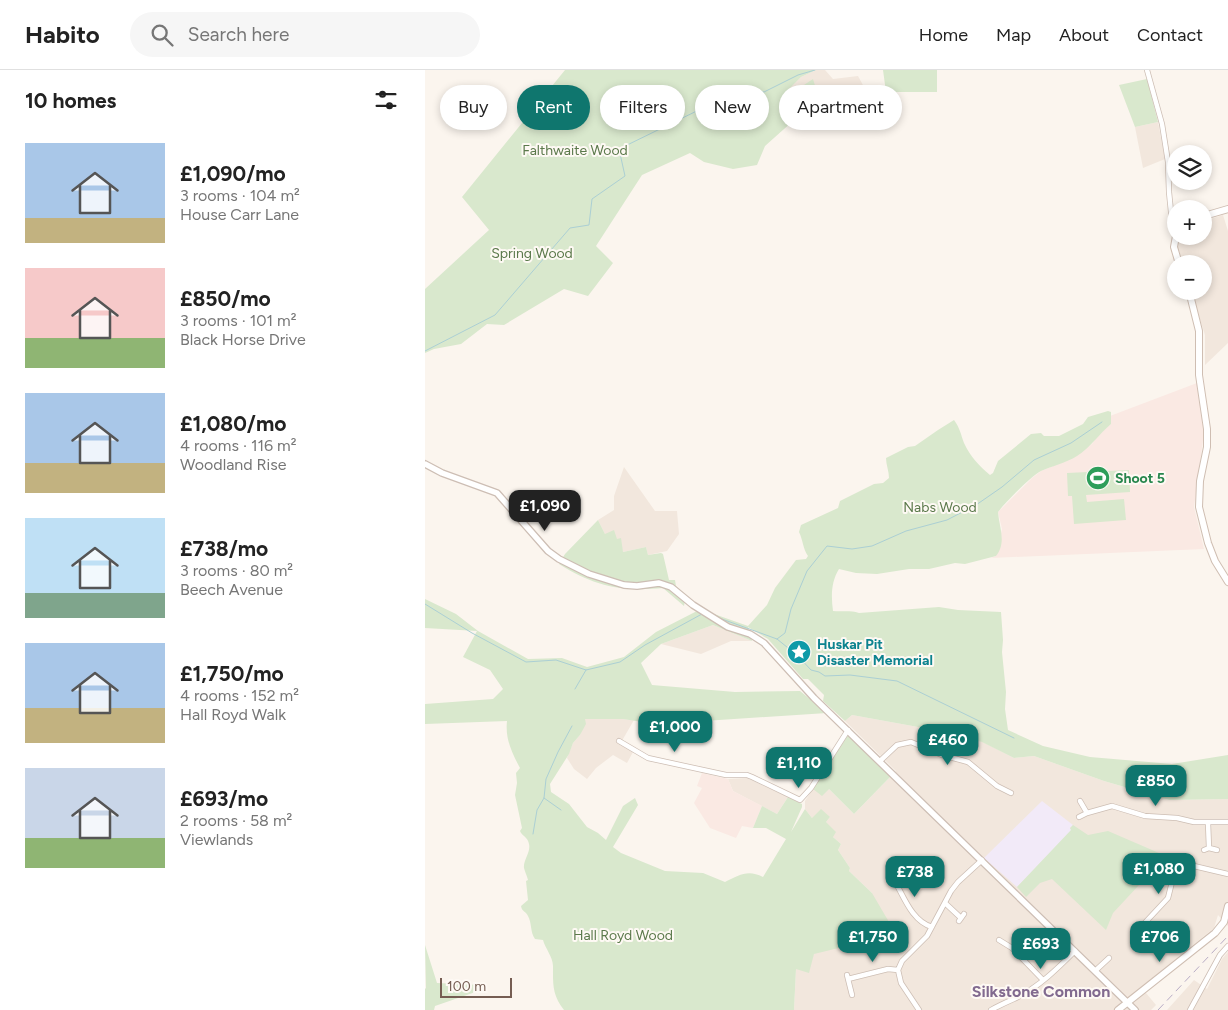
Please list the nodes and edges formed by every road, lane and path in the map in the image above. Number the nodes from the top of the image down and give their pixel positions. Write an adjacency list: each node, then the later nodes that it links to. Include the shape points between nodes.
1 (1147, 70): 2 (street, via 1169,162)
2 (1170, 200)
3 (1228, 209): 4 (main road)
4 (1212, 214)
5 (1191, 300): 7 (main road, via 1199,331 1199,372 1207,437 1199,506 1208,543)
6 (425, 464): 8 (street, via 497,493 548,551 559,559 589,574 624,585 659,583 671,586 693,605 728,627 750,634 764,643)
7 (1228, 582)
8 (848, 730): 9 (street, via 803,800 752,777 727,775 648,758); 10 (street)
9 (619, 741)
10 (880, 761): 11 (street, via 897,745 911,742 968,762 997,786); 21 (street)
11 (1011, 793)
12 (1080, 801): 13 (street)
13 (1087, 813): 14 (street); 16 (street, via 1112,806 1145,816)
14 (1079, 817)
15 (1228, 822): 16 (street)
16 (1208, 823): 17 (street)
17 (1209, 848): 18 (street); 19 (street)
18 (1203, 850)
19 (1217, 850)
20 (1168, 858): 22 (street)
21 (982, 860): 27 (street, via 958,882); 34 (street)
22 (1177, 862): 23 (street); 30 (street, via 1168,898)
23 (1228, 874)
24 (893, 878): 26 (street)
25 (925, 881): 26 (street, via 911,869)
26 (897, 884): 31 (street, via 915,915)
27 (945, 903): 29 (street); 31 (street)
28 (1228, 906): 40 (main road, via 1224,922 1215,933)
29 (962, 917)
30 (1141, 927)
31 (932, 928): 36 (street, via 902,961)
32 (999, 940): 38 (street, via 1012,948)
33 (1228, 946): 45 (street)
34 (1075, 951): 37 (street); 38 (street)
35 (1109, 958): 37 (street)
36 (898, 970): 39 (street, via 847,977); 41 (street, via 901,983)
37 (1095, 971): 40 (street)
38 (1043, 980): 42 (street)
39 (852, 992)
40 (1128, 1003): 43 (main road); 44 (street)
41 (919, 1010)
42 (991, 1010)
43 (1118, 1010)
44 (1135, 1010)
45 (1190, 1010)

